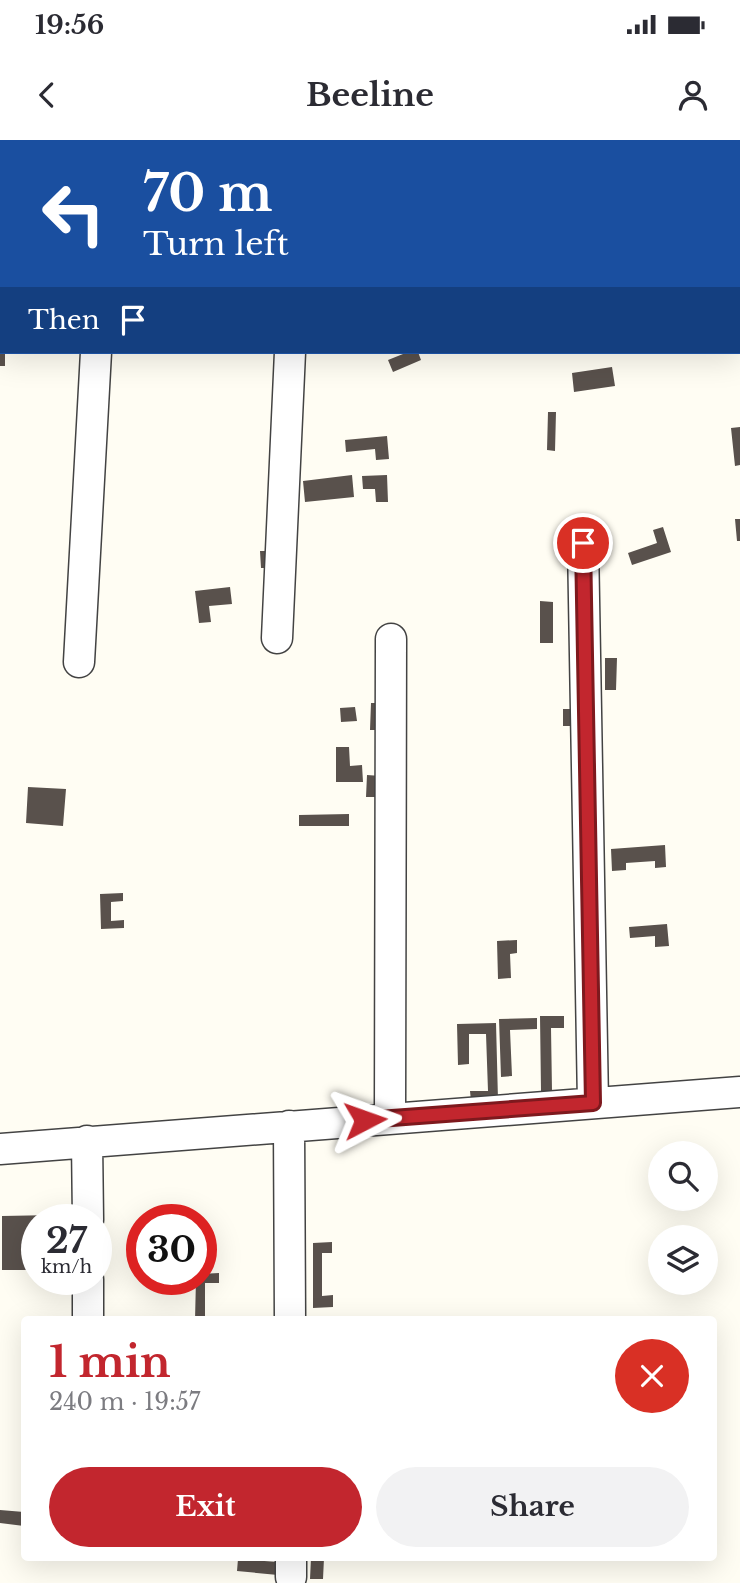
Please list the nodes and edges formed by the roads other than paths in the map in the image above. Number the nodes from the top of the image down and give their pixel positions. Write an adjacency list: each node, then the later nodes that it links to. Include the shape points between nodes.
1 (96, 354): 6 (street)
2 (290, 354): 4 (street)
3 (583, 543): 8 (street)
4 (277, 638)
5 (391, 639): 9 (street)
6 (79, 662)
7 (740, 1092): 8 (street)
8 (593, 1103): 9 (street)
9 (390, 1118): 10 (street)
10 (289, 1126): 11 (street); 16 (street)
11 (87, 1141): 12 (street); 13 (street)
12 (0, 1149)
13 (88, 1204)
14 (88, 1295): 15 (street)
15 (88, 1316)
16 (290, 1316)

